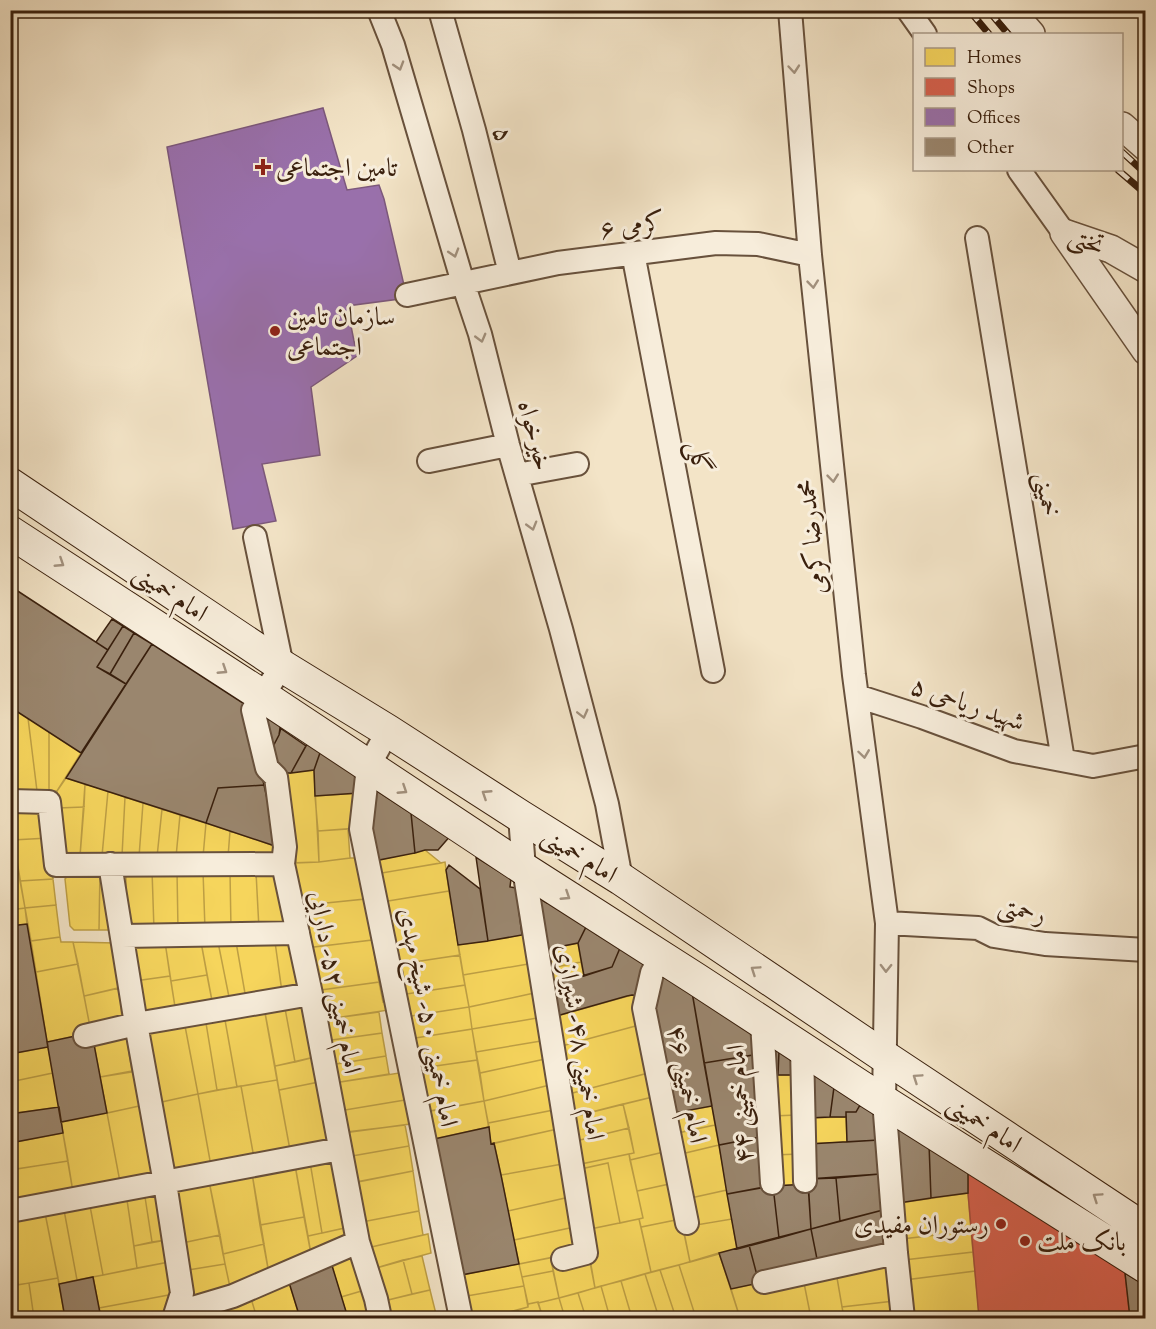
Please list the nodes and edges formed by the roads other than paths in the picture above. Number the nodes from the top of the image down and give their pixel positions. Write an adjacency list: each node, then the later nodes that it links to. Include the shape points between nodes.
1 (379, 10): 17 (street, خیرخواه, one-way to 17, via 393,45)
2 (440, 10): 16 (street, ۵)
3 (790, 10): 14 (street, محمدرضا کرمی, one-way to 14)
4 (908, 10): 6 (street)
5 (1010, 10): 7 (street)
6 (924, 33)
7 (1030, 33)
8 (1123, 127): 9 (street)
9 (1146, 147)
10 (1020, 171): 11 (street, تختی)
11 (1064, 233): 15 (street, تختی, via 1111,249); 19 (street)
12 (977, 238): 33 (street, خمینی)
13 (633, 253): 14 (street, کرمی ۶, via 716,243 758,244); 16 (street, کرمی ۶, via 558,262); 28 (street, گلی)
14 (810, 255): 30 (street, محمدرضا کرمی, one-way to 30)
15 (1146, 269)
16 (510, 273): 17 (street, کرمی ۶)
17 (463, 282): 18 (street, کرمی ۶); 20 (street, خیرخواه, one-way to 20)
18 (407, 295)
19 (1145, 349)
20 (508, 445): 21 (street); 23 (street, خیرخواه)
21 (429, 461)
22 (577, 464): 23 (street)
23 (517, 475): 40 (street, خیرخواه, one-way to 40, via 607,804)
24 (10, 484): 27 (main road, امام خمینی)
25 (10, 532): 29 (main road, امام خمینی, one-way to 29)
26 (255, 537): 27 (street)
27 (282, 666): 29 (street, امام خمینی ۵۲- دارایی); 31 (main road, امام خمینی)
28 (713, 671)
29 (263, 696): 34 (main road, امام خمینی); 38 (street, امام خمینی ۵۲- دارایی, via 253,711 267,768 276,777 285,847)
30 (856, 696): 33 (street, ۵ شهید ریاحی, via 1014,751); 41 (street, محمدرضا کرمی, one-way to 41)
31 (387, 731): 34 (street, امام خمینی ۵۰- شیخ مهدی); 36 (main road, امام خمینی, one-way to 31)
32 (1146, 756): 33 (street, ۵ شهید ریاحی, via 1093,766)
33 (1063, 760)
34 (369, 767): 39 (main road, امام خمینی, one-way to 39); 67 (street, امام خمینی ۵۰- شیخ مهدی, via 362,830)
35 (10, 801): 37 (street, via 48,802 56,865)
36 (520, 816): 39 (street, امام خمینی ۴۸- شیرازی); 40 (main road, امام خمینی)
37 (111, 864): 38 (street); 43 (street)
38 (283, 864): 42 (street, امام خمینی ۵۲- دارایی)
39 (524, 869): 45 (main road, امام خمینی, one-way to 45); 62 (street, امام خمینی ۴۸- شیرازی, via 586,1253)
40 (621, 879): 51 (main road, امام خمینی, one-way to 40)
41 (887, 923): 44 (street, رحمتی, via 978,928 994,936 1045,944); 51 (street, محمدرضا کرمی, one-way to 51)
42 (298, 933): 43 (street); 46 (street, امام خمینی ۵۲- دارایی)
43 (123, 936): 48 (street)
44 (1146, 950)
45 (661, 957): 47 (main road, امام خمینی); 58 (street, امام خمینی ۴۶, via 652,973 644,1008)
46 (311, 993): 48 (street); 53 (street, امام خمینی ۵۲- دارایی)
47 (762, 1022): 50 (main road, امام خمینی); 56 (street, امام خمینی ۴۴)
48 (136, 1024): 49 (street); 55 (street)
49 (85, 1036)
50 (802, 1048): 52 (main road, امام خمینی); 54 (street)
51 (885, 1057): 52 (street, محمدرضا کرمی); 59 (main road, امام خمینی, one-way to 51)
52 (884, 1101): 61 (street, محمدرضا کرمی); 63 (main road, امام خمینی)
53 (340, 1149): 55 (street); 60 (street, امام خمینی ۵۲- دارایی)
54 (805, 1180)
55 (165, 1183): 57 (street); 65 (street, via 182,1293)
56 (772, 1184)
57 (10, 1211)
58 (687, 1223)
59 (1146, 1230)
60 (358, 1242): 65 (street, via 233,1296); 66 (street, امام خمینی ۵۲- دارایی)
61 (896, 1253): 64 (street); 68 (street, محمدرضا کرمی)
62 (562, 1259)
63 (1146, 1267)
64 (764, 1282)
65 (175, 1316)
66 (380, 1318)
67 (461, 1318)
68 (903, 1318)

